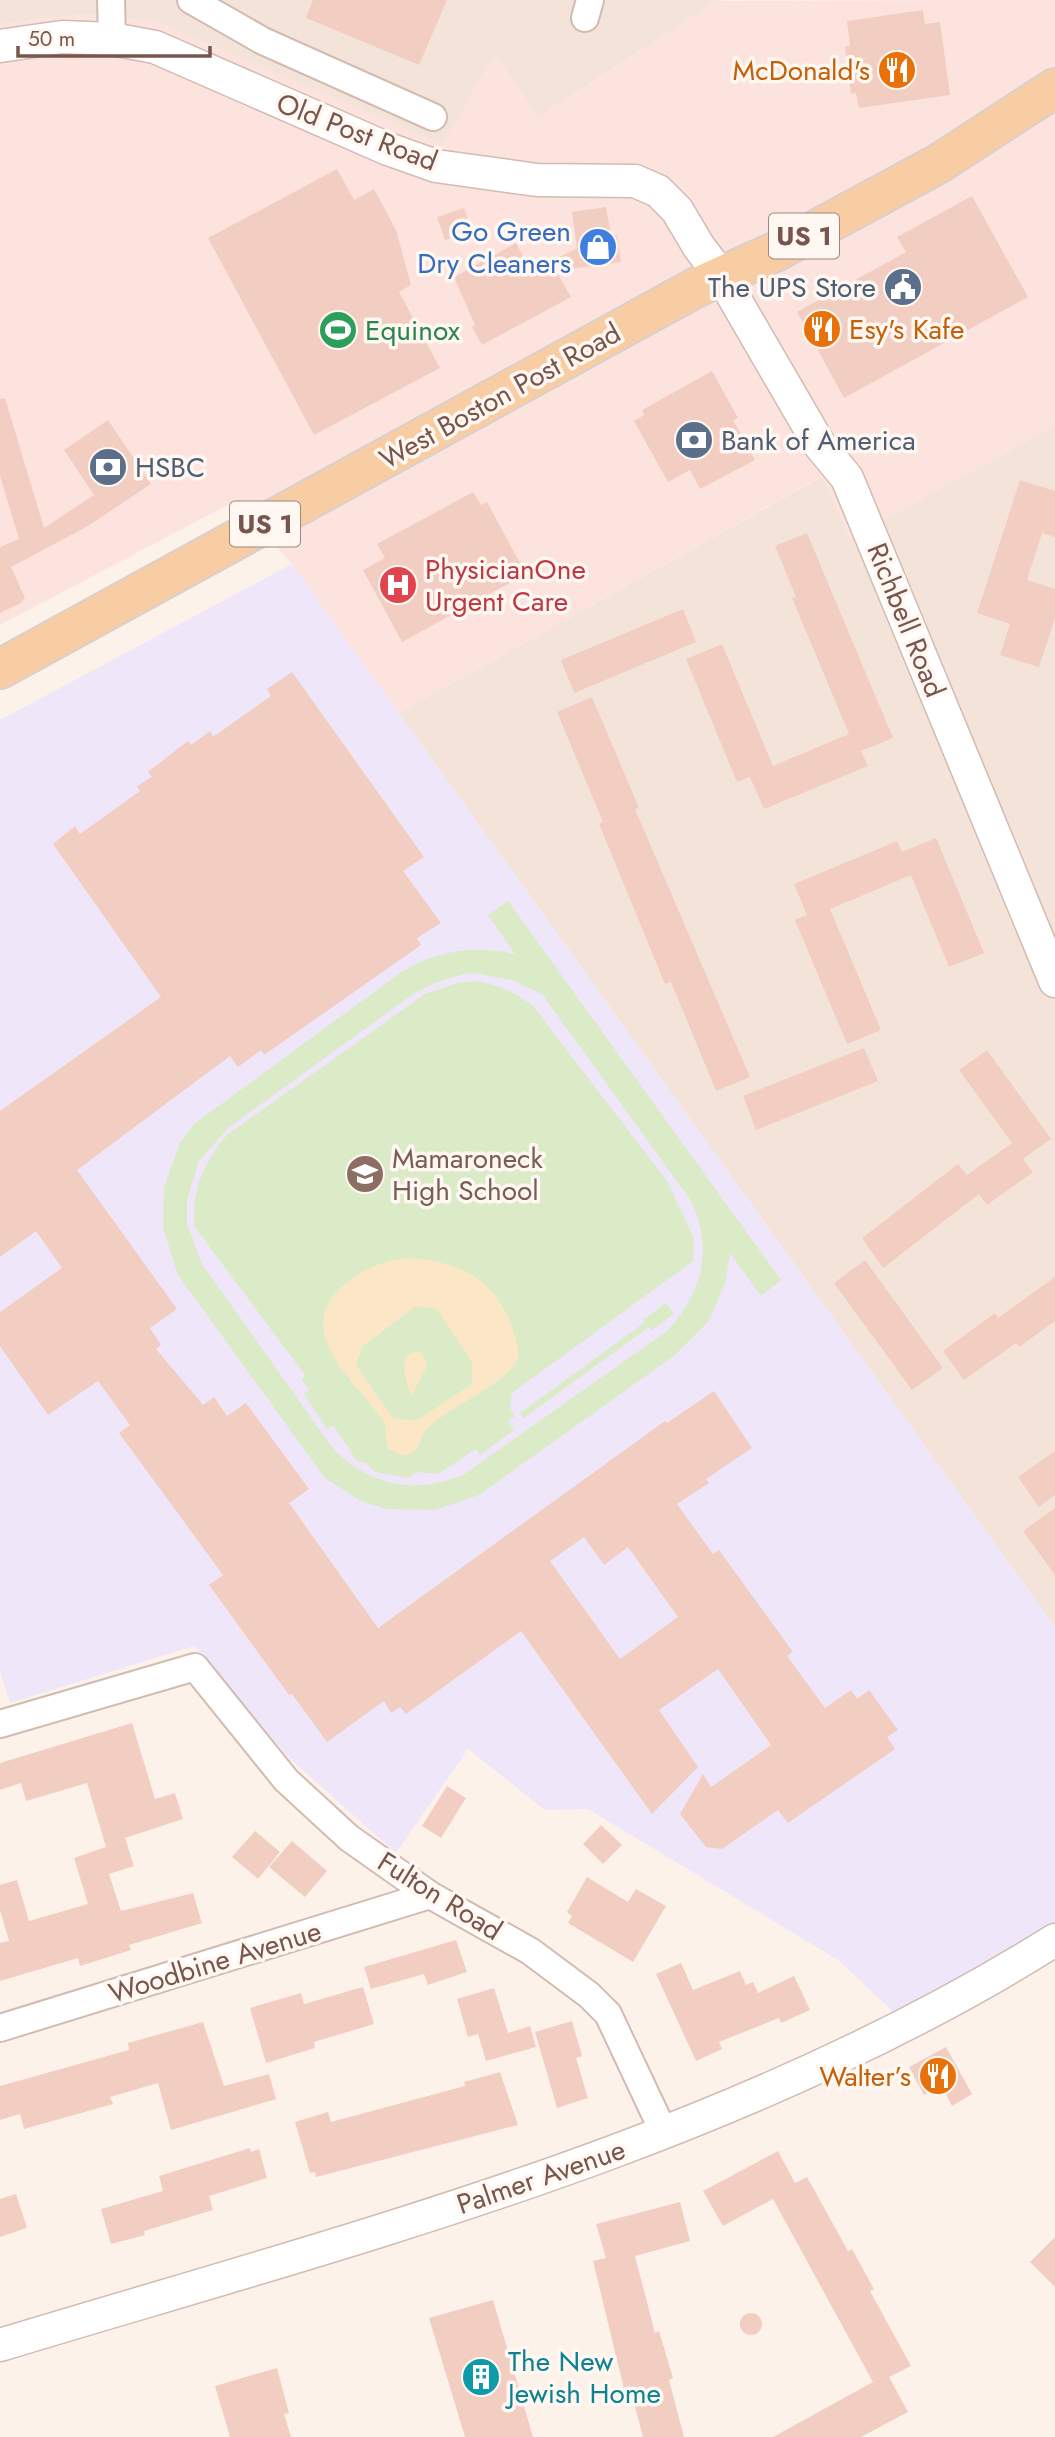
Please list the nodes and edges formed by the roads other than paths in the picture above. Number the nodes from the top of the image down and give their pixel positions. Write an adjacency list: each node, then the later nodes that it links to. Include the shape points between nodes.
1 (111, 0): 3 (street)
2 (191, 0): 6 (street, via 263,41)
3 (112, 39): 4 (street, Old Post Road, via 62,37); 7 (street, Old Post Road, via 155,47 191,61 375,144 436,166 537,180 635,181 658,191 677,210)
4 (0, 47)
5 (1055, 88): 7 (main road, West Boston Post Road / US 1, via 938,164)
6 (433, 117)
7 (722, 276): 8 (main road, West Boston Post Road / US 1); 9 (street, Richbell Road, via 819,444 847,478)
8 (0, 669)
9 (1055, 981)
10 (0, 1724): 11 (street, Fulton Road, via 195,1667 286,1780 349,1838)
11 (430, 1895): 13 (street, Woodbine Avenue); 14 (street, Fulton Road, via 530,1951 608,2014)
12 (1055, 1940): 14 (street, Palmer Avenue, via 933,2011)
13 (0, 2028)
14 (664, 2133): 15 (street, Palmer Avenue, via 422,2218)
15 (0, 2345)

